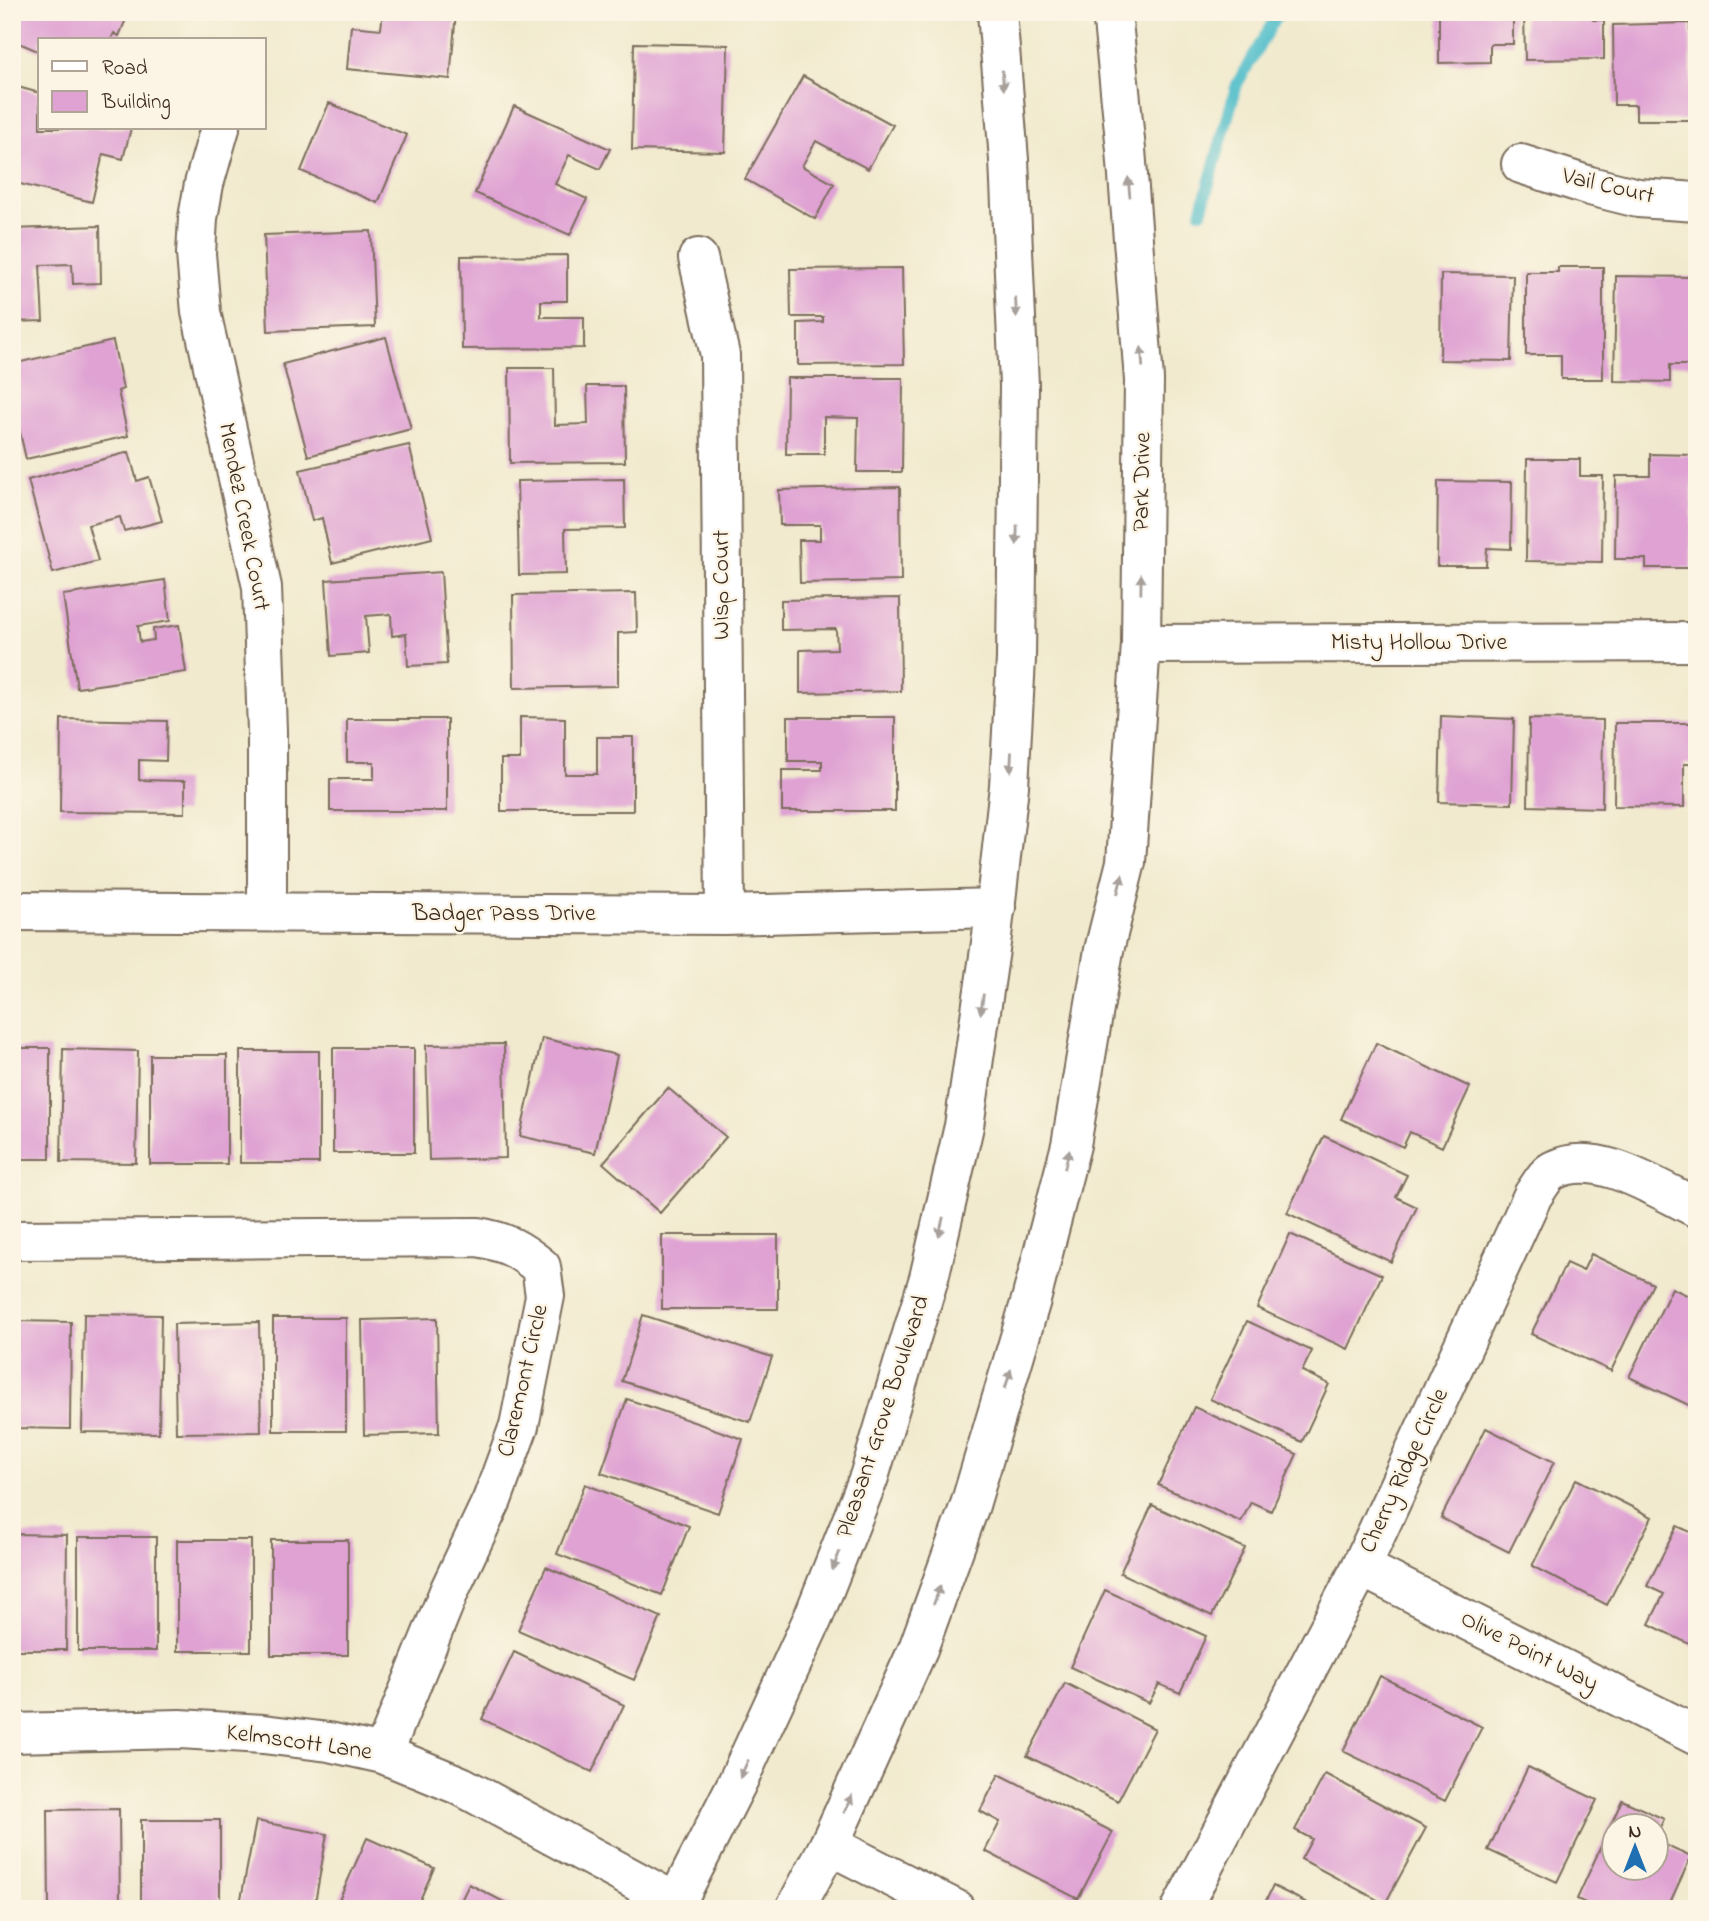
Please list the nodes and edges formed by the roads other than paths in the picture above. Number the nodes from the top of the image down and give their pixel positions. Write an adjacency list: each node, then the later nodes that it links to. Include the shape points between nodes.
1 (997, 12): 12 (street, one-way to 12, via 1019,385 1016,659 1009,786)
2 (1112, 12): 8 (street, Park Drive, one-way to 2, via 1144,380)
3 (219, 130): 10 (street, Mendez Creek Court, via 204,184 196,254 201,312 262,587)
4 (1521, 164): 5 (street, Vail Court, via 1638,198)
5 (1697, 202)
6 (698, 258): 11 (street, Wisp Court, via 720,355)
7 (1697, 642): 8 (street, Misty Hollow Drive)
8 (1141, 644): 19 (street, Park Drive, one-way to 8, via 918,1649 970,1505 1031,1300 1071,1145 1104,950 1126,862)
9 (12, 911): 10 (street, Badger Pass Drive)
10 (267, 912): 11 (street, Badger Pass Drive)
11 (724, 915): 12 (street, Badger Pass Drive)
12 (994, 922): 20 (street, Pleasant Grove Boulevard, one-way to 20, via 964,1126 929,1278 869,1477 813,1618)
13 (1697, 1208): 15 (street, Cherry Ridge Circle, via 1620,1170 1581,1162 1551,1170 1533,1195)
14 (12, 1240): 18 (street, Claremont Circle, via 478,1237 522,1251 541,1268 545,1296 519,1426)
15 (1361, 1567): 17 (street, Olive Point Way); 23 (street, Cherry Ridge Circle)
16 (12, 1733): 18 (street, Kelmscott Lane, via 180,1729 329,1742)
17 (1697, 1736)
18 (383, 1754): 20 (street, Kelmscott Lane, via 461,1786)
19 (829, 1845): 21 (street); 22 (street)
20 (677, 1907)
21 (795, 1909)
22 (955, 1909)
23 (1181, 1909)

